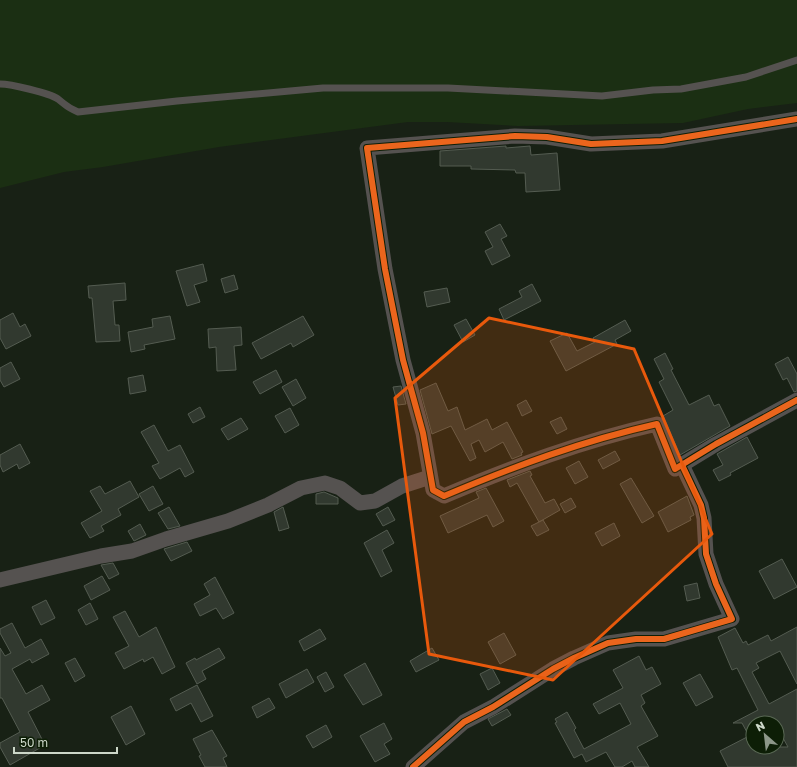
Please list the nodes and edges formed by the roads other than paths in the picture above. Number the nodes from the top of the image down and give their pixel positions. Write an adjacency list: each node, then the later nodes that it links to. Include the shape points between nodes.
1 (797, 60): 2 (lane, via 746,77 681,90 653,90 602,96 448,88 324,88 177,100 86,112 66,107 57,98 10,84)
2 (0, 84)
3 (797, 118): 6 (street, via 662,142 590,144 547,137 515,136 367,148 385,269 403,360 423,433)
4 (797, 400): 5 (street)
5 (682, 465): 6 (street, via 675,469 657,424 605,436 549,454 444,496 433,490); 8 (street, via 701,505 706,554 732,619 664,639 608,643 574,658 464,722)
6 (430, 477): 7 (street, via 402,486 375,501 360,503 340,488 325,483 301,488 228,521 132,551)
7 (0, 580)
8 (413, 767)

